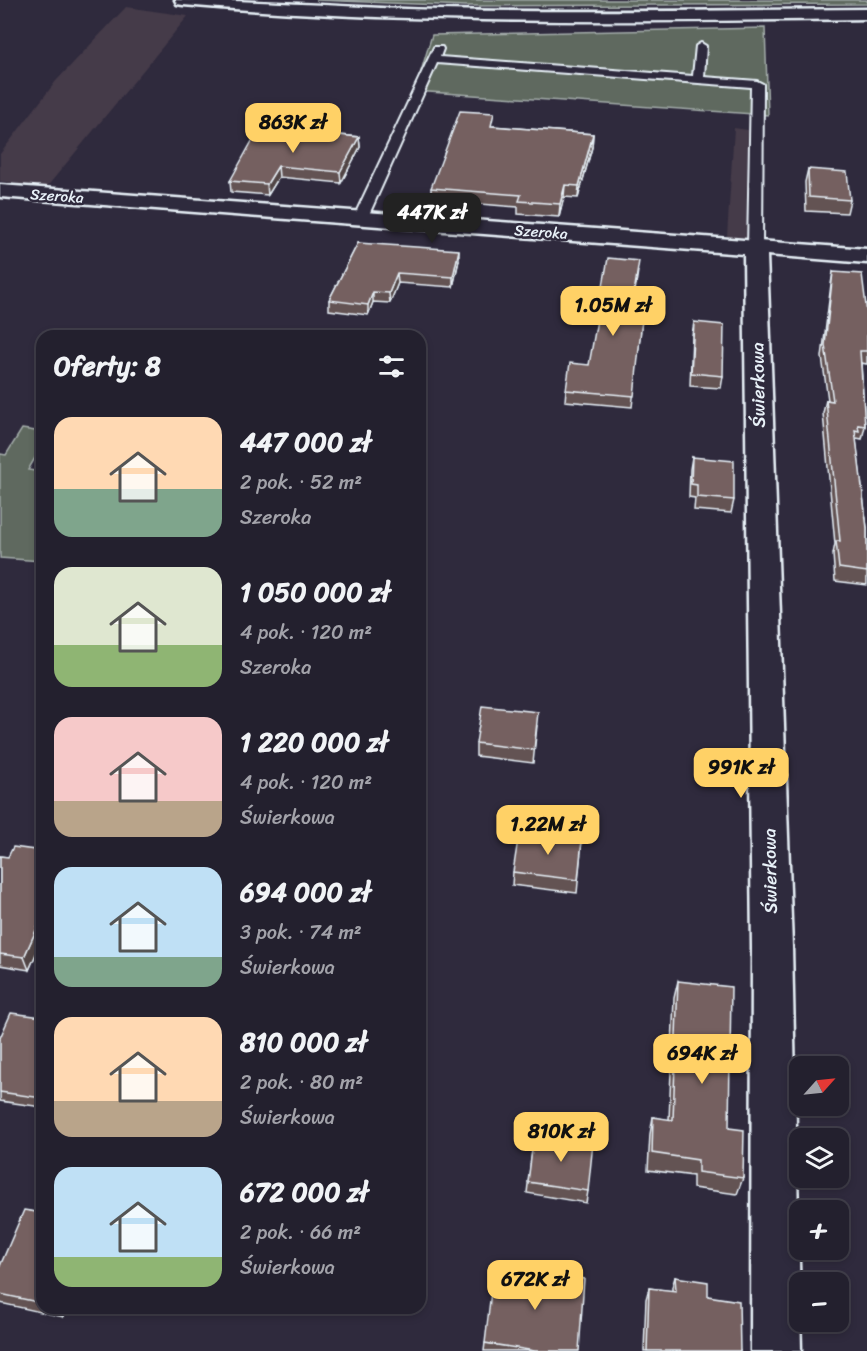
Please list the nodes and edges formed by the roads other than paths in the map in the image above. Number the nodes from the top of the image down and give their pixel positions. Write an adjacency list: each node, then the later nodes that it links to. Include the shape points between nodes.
1 (183, 0): 2 (street, via 459,16)
2 (867, 14)
3 (701, 46): 6 (lane)
4 (438, 48): 5 (lane)
5 (434, 60): 6 (lane); 8 (lane)
6 (698, 80): 9 (lane, via 757,84)
7 (0, 191): 8 (street, Szeroka)
8 (360, 219): 9 (street, Szeroka)
9 (755, 247): 10 (street, Szeroka); 11 (street, Świerkowa, via 772,947)
10 (867, 256)
11 (776, 1351)

